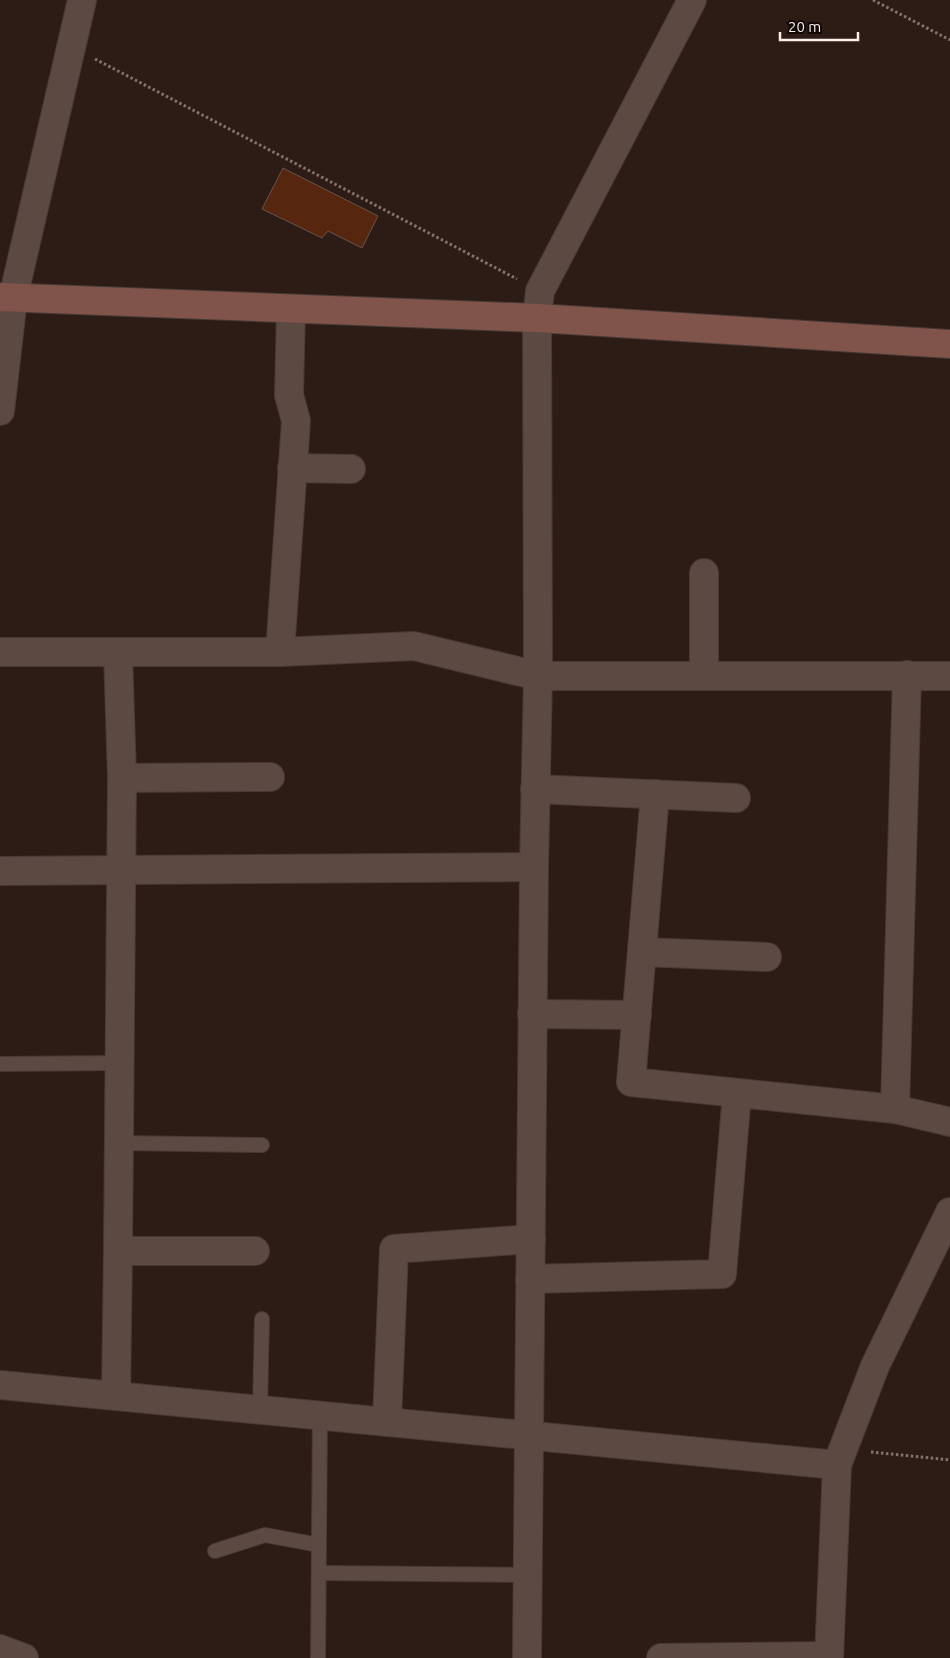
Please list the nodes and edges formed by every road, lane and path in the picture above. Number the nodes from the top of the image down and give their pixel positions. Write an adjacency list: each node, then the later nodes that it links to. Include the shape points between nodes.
1 (82, 0): 5 (street)
2 (692, 0): 6 (street)
3 (873, 0): 4 (path)
4 (950, 40)
5 (71, 47): 6 (path); 7 (street)
6 (540, 291): 9 (street)
7 (7, 297): 8 (street); 11 (street)
8 (292, 310): 9 (street); 12 (street, via 289,395 296,421)
9 (537, 318): 10 (street); 20 (street)
10 (950, 344)
11 (0, 411)
12 (292, 468): 13 (street); 17 (street)
13 (351, 469)
14 (704, 573): 18 (street)
15 (0, 652): 16 (street)
16 (118, 652): 17 (street); 23 (street)
17 (280, 652): 20 (street, via 414,646)
18 (704, 675): 19 (street); 20 (street)
19 (907, 675): 21 (street); 37 (street)
20 (538, 676): 24 (street)
21 (950, 676)
22 (270, 777): 23 (street)
23 (122, 778): 28 (street)
24 (535, 789): 25 (street); 27 (street)
25 (655, 794): 26 (street); 30 (street)
26 (736, 798)
27 (534, 867): 28 (street); 32 (street)
28 (121, 870): 29 (street); 34 (street)
29 (0, 871)
30 (642, 952): 31 (street); 33 (street)
31 (767, 957)
32 (532, 1014): 33 (street); 42 (street)
33 (637, 1015): 36 (street, via 631,1082)
34 (120, 1063): 35 (lane); 39 (street)
35 (0, 1064)
36 (737, 1093): 37 (street); 45 (street, via 722,1274)
37 (895, 1109): 38 (street)
38 (950, 1122)
39 (119, 1143): 40 (lane); 43 (street)
40 (262, 1145)
41 (950, 1212): 53 (street, via 875,1366)
42 (531, 1239): 45 (street); 51 (street, via 394,1249)
43 (118, 1251): 44 (street); 48 (street)
44 (255, 1251)
45 (530, 1279): 52 (street)
46 (262, 1319): 49 (lane)
47 (0, 1385): 48 (street)
48 (116, 1396): 49 (street)
49 (260, 1409): 50 (street)
50 (320, 1415): 51 (street); 55 (lane)
51 (387, 1421): 52 (street)
52 (529, 1434): 53 (street); 58 (street)
53 (841, 1456): 54 (path, via 859,1450); 60 (street)
54 (950, 1460)
55 (319, 1545): 56 (lane, via 265,1535); 57 (lane)
56 (215, 1551)
57 (319, 1573): 58 (lane); 62 (lane)
58 (527, 1575): 63 (street)
59 (0, 1649): 61 (street)
60 (829, 1657): 64 (street)
61 (24, 1658)
62 (318, 1658)
63 (527, 1658)
64 (661, 1658)

